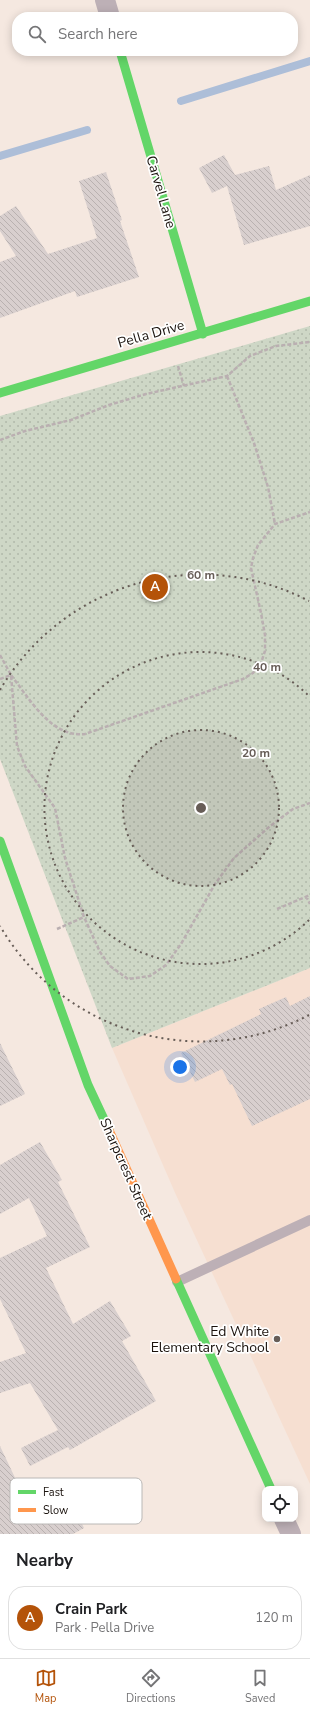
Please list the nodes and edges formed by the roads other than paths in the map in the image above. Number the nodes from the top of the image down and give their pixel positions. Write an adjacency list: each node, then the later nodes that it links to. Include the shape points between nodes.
1 (105, 0): 2 (street)
2 (109, 12)
3 (121, 56): 5 (street, Carvel Lane)
4 (310, 302): 5 (street, Pella Drive)
5 (203, 334): 6 (street, Pella Drive)
6 (0, 393)
7 (0, 841): 9 (street, Sharpcrest Street, via 88,1085)
8 (310, 1220): 9 (lane)
9 (177, 1282): 10 (street, Sharpcrest Street)
10 (270, 1486)
11 (285, 1522): 12 (street)
12 (291, 1534)

